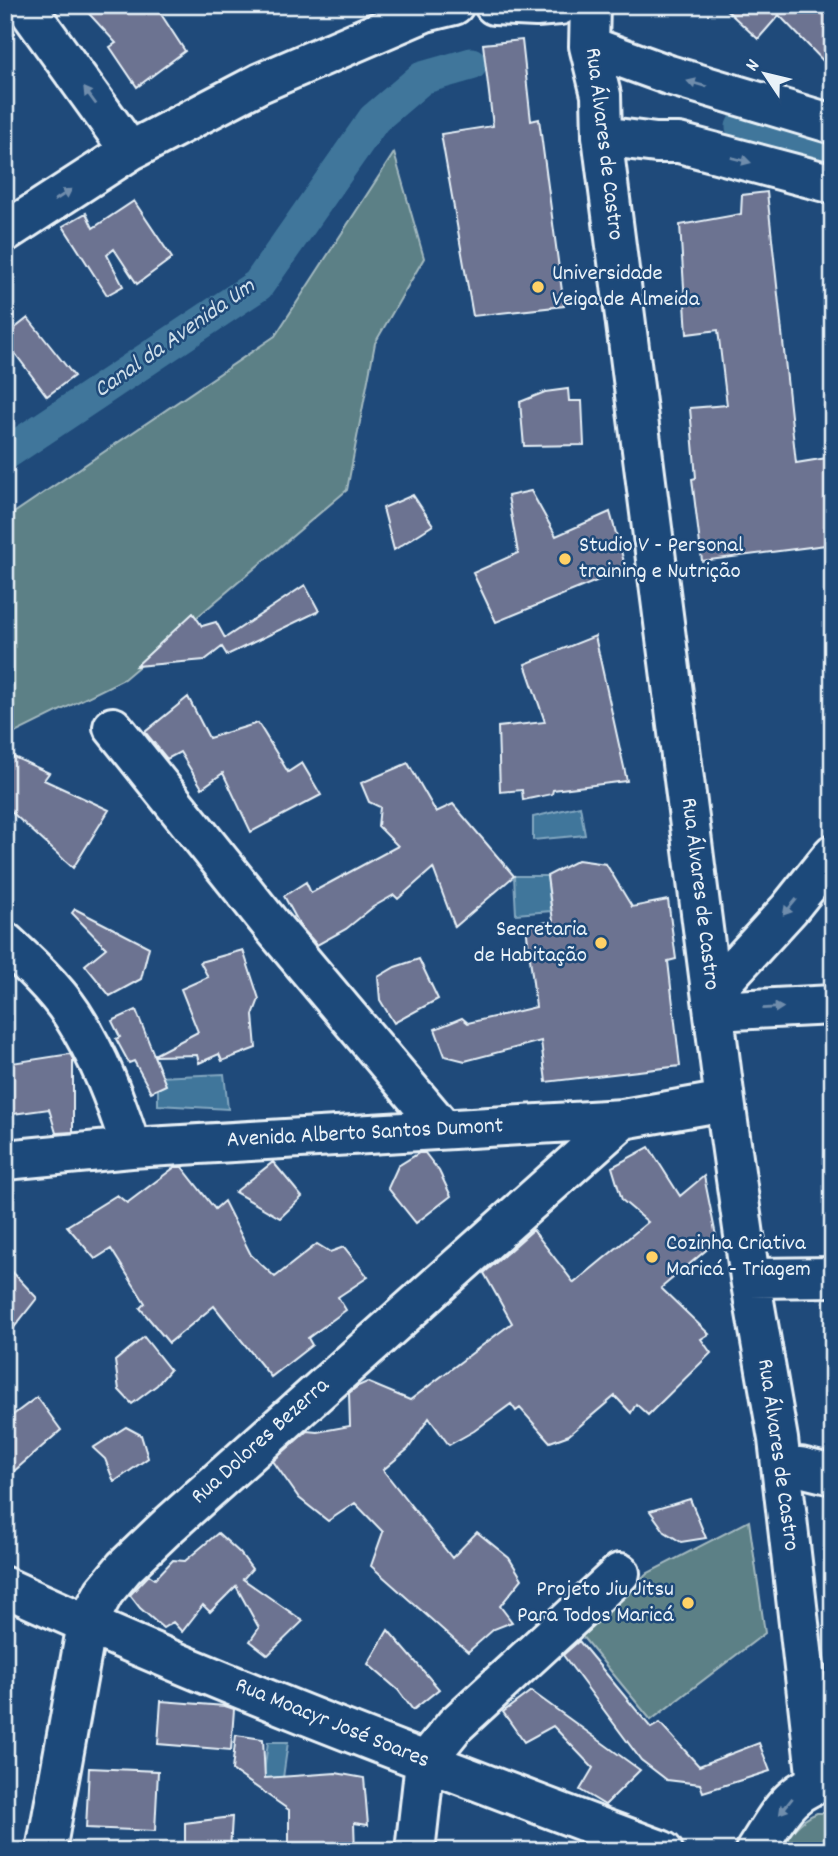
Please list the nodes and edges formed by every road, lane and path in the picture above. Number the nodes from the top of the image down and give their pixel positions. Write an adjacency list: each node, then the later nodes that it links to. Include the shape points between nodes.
1 (25, 5): 9 (street, one-way to 1)
2 (454, 5): 9 (street, via 425,12 260,83)
3 (494, 5): 4 (street)
4 (560, 5)
5 (590, 5): 6 (street, Rua Álvares de Castro)
6 (589, 46): 7 (street, one-way to 6); 8 (street, Rua Álvares de Castro, via 601,95)
7 (833, 124)
8 (602, 136): 10 (street, one-way to 10, via 679,143); 15 (street, Rua Álvares de Castro)
9 (130, 151): 11 (street, one-way to 9)
10 (833, 184)
11 (5, 232)
12 (113, 727): 20 (street)
13 (833, 853): 15 (street, one-way to 15)
14 (5, 943): 21 (street, via 70,1012 96,1055)
15 (713, 1002): 16 (street, one-way to 16); 17 (street, Rua Álvares de Castro)
16 (833, 1006)
17 (724, 1101): 18 (street, Avenida Alberto Santos Dumont); 24 (street, Rua Álvares de Castro)
18 (623, 1119): 19 (street, Avenida Alberto Santos Dumont); 23 (street, Rua Dolores Bezerra)
19 (553, 1123): 20 (street, Avenida Alberto Santos Dumont); 23 (street, via 564,1143)
20 (443, 1129): 21 (street, Avenida Alberto Santos Dumont)
21 (131, 1147): 22 (street, Avenida Alberto Santos Dumont)
22 (10, 1164)
23 (565, 1170): 30 (street, Rua Dolores Bezerra, via 160,1533 104,1592)
24 (750, 1278): 25 (street); 26 (street, Rua Álvares de Castro)
25 (833, 1278)
26 (781, 1467): 27 (street); 32 (street, Rua Álvares de Castro)
27 (833, 1475)
28 (620, 1573): 31 (street, via 456,1725)
29 (5, 1587): 30 (street, Rua Moacyr José Soares)
30 (87, 1624): 31 (street, Rua Moacyr José Soares); 33 (street, Rua Dolores Bezerra)
31 (425, 1762): 34 (street); 35 (street, Rua Moacyr José Soares)
32 (825, 1782): 36 (street, one-way to 36, via 800,1791 788,1802)
33 (46, 1851)
34 (415, 1851)
35 (663, 1851)
36 (755, 1851)

